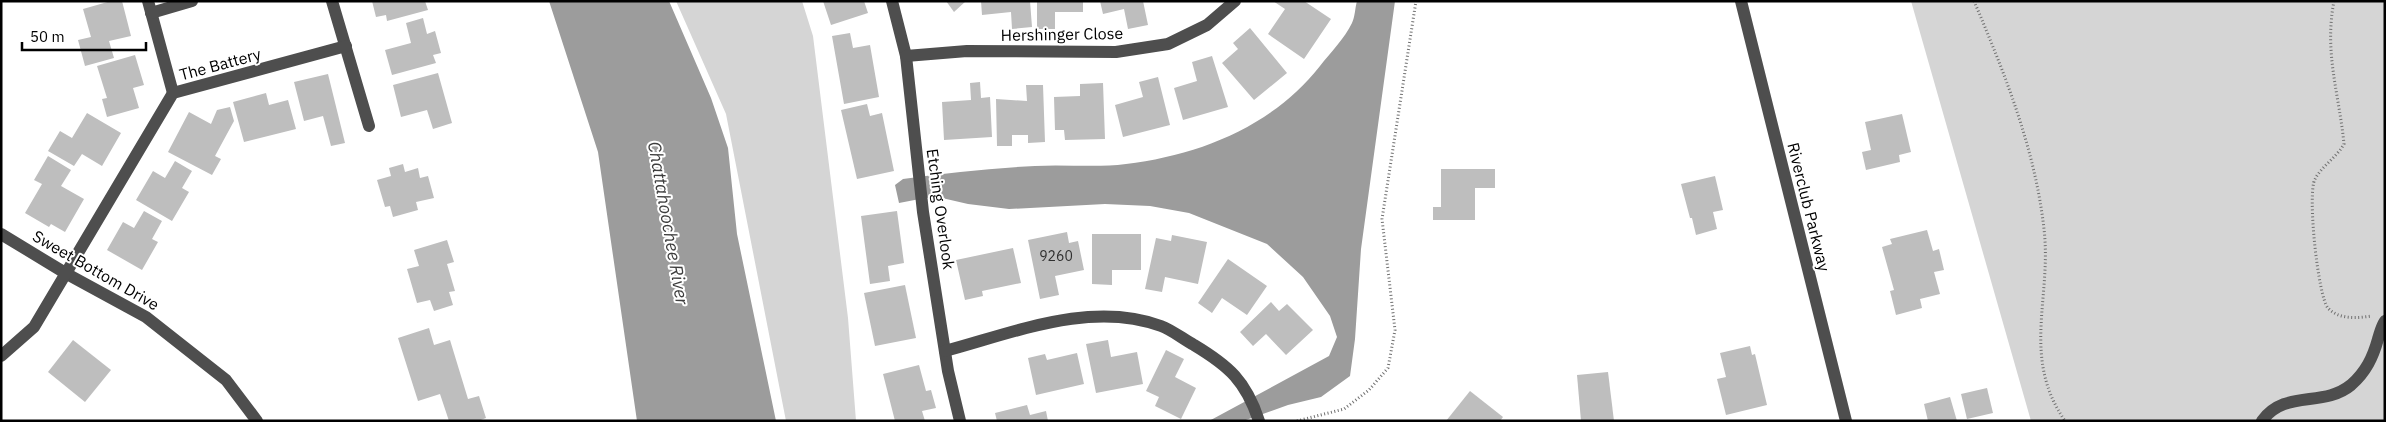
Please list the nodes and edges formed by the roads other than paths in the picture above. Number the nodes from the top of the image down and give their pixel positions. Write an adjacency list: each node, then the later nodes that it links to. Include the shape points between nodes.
1 (192, 1): 6 (street)
2 (332, 1): 7 (street)
3 (892, 1): 8 (street, Etching Overlook)
4 (1235, 1): 8 (street, Hershinger Close, via 1208,25 1168,44 1116,52 967,51)
5 (1741, 1): 19 (street, Riverclub Parkway)
6 (149, 7): 9 (street)
7 (346, 46): 9 (street, The Battery); 10 (street)
8 (906, 56): 14 (street, Etching Overlook, via 923,212)
9 (173, 94): 12 (street, The Battery)
10 (370, 126)
11 (1, 234): 12 (street, Sweet Bottom Drive)
12 (67, 274): 15 (street, The Battery, via 34,327); 16 (street, Sweet Bottom Drive, via 146,317 226,380)
13 (2381, 318): 20 (street, via 2373,355 2364,372 2350,386 2330,397 2285,402 2267,413)
14 (945, 351): 17 (street, Etching Overlook); 18 (street, via 1074,318 1102,315 1133,318 1163,326 1222,362 1248,392)
15 (1, 356)
16 (257, 421)
17 (960, 421)
18 (1259, 421)
19 (1846, 421)
20 (2262, 421)

